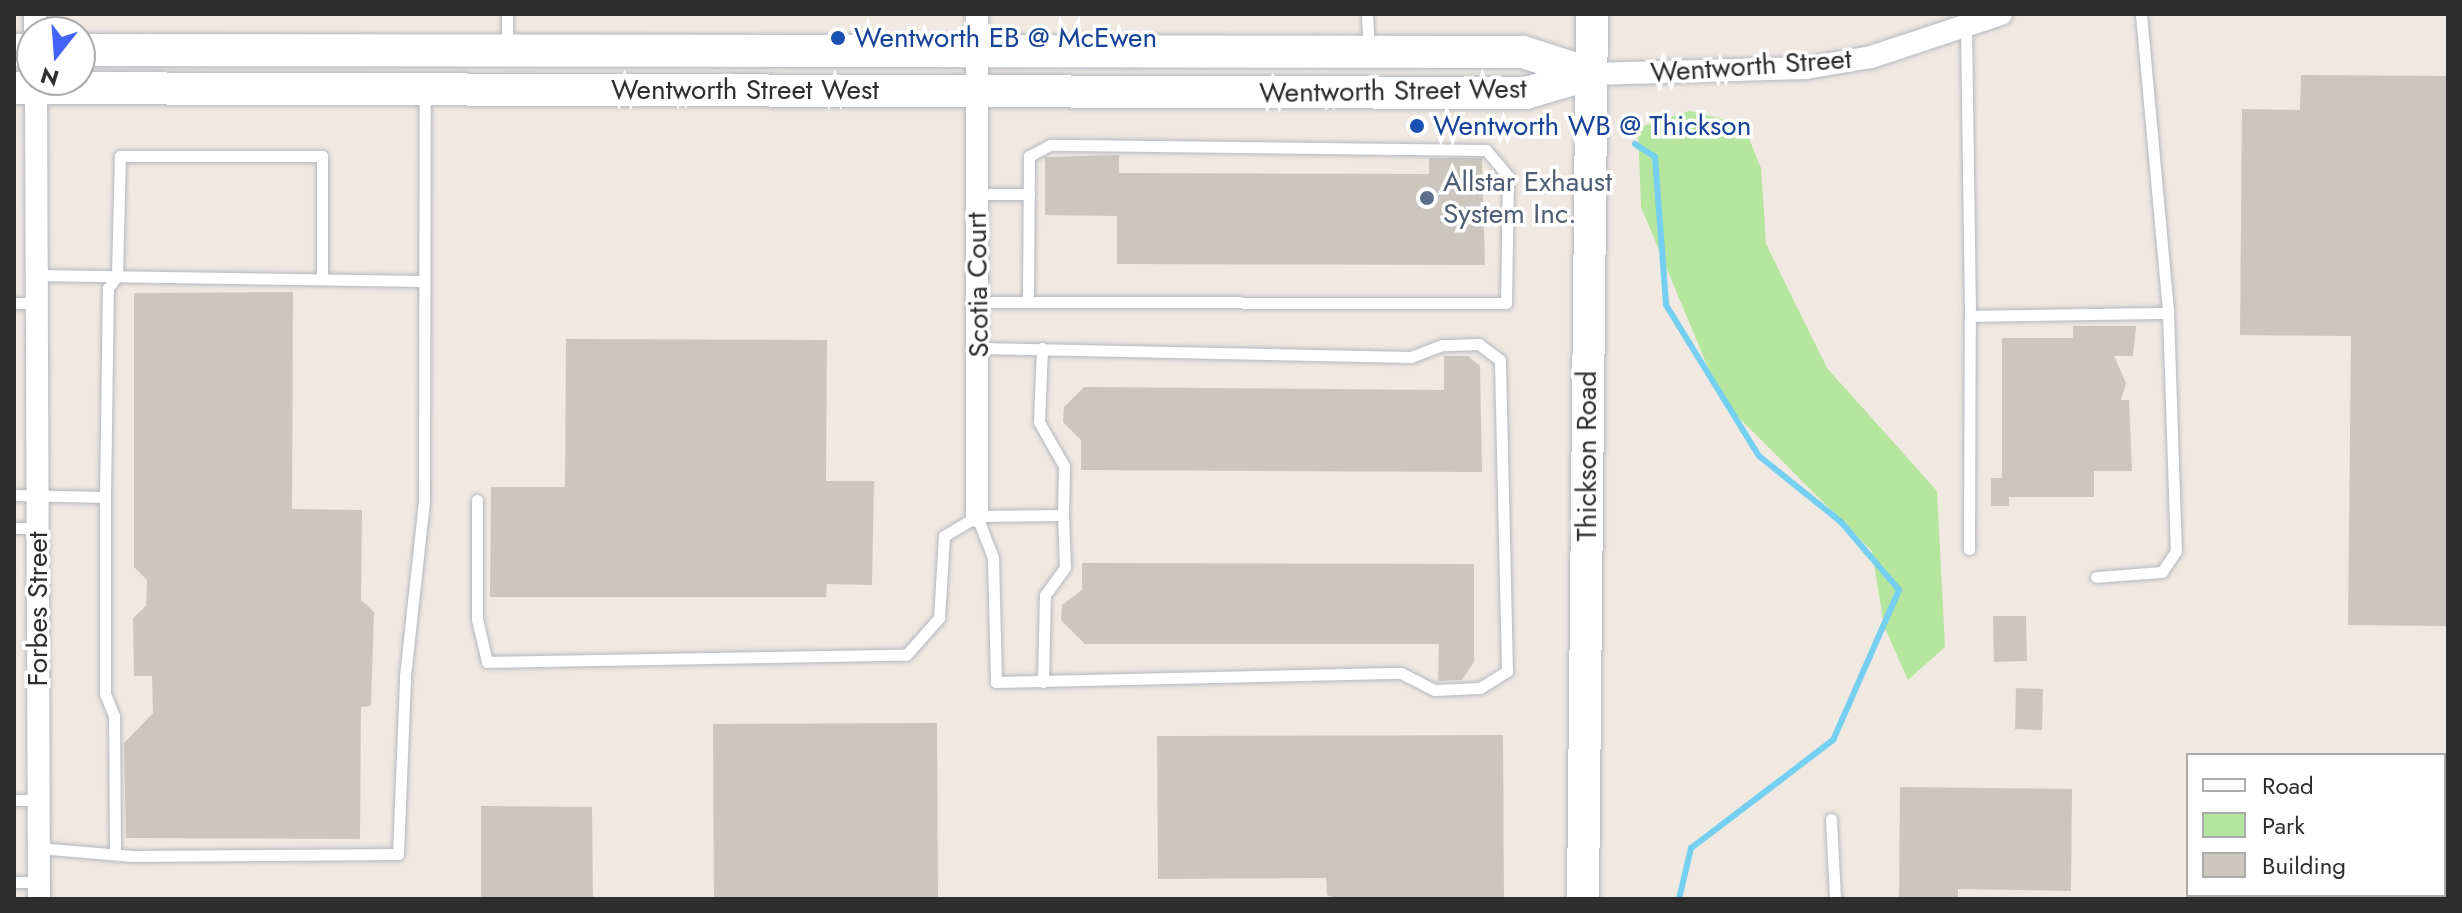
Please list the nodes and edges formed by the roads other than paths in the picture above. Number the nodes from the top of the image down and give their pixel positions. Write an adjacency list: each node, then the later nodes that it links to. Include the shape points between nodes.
1 (507, 14): 9 (lane)
2 (977, 14): 11 (street, Scotia Court)
3 (1367, 14): 10 (lane)
4 (1592, 14): 12 (main road, Thickson Road)
5 (2001, 14): 7 (street, Wentworth Street)
6 (2141, 14): 26 (lane)
7 (1966, 26): 12 (street, Wentworth Street, via 1871,57 1806,68); 27 (lane)
8 (96, 50): 9 (main road, Wentworth Street West)
9 (507, 52): 11 (main road, Wentworth Street West)
10 (1369, 53): 11 (main road, Wentworth Street West); 12 (main road, Wentworth Street West, via 1523,52)
11 (978, 55): 15 (street, Scotia Court)
12 (1591, 74): 15 (main road, Wentworth Street West, via 1526,93); 48 (main road, Thickson Road)
13 (96, 87): 14 (main road, Wentworth Street West)
14 (425, 89): 15 (main road, Wentworth Street West); 22 (lane)
15 (978, 91): 17 (street, Scotia Court)
16 (29, 96): 19 (street, Forbes Street)
17 (978, 194): 18 (lane); 24 (street, Scotia Court)
18 (1029, 194): 23 (lane); 23 (lane, via 1029,156 1050,145 1486,150 1508,176 1506,303)
19 (37, 275): 20 (lane); 25 (street, Forbes Street)
20 (117, 276): 21 (lane); 21 (lane, via 120,156 322,156); 32 (lane, via 108,288)
21 (322, 279): 22 (lane)
22 (422, 281): 45 (lane, via 424,500 405,676 398,854)
23 (1028, 301): 24 (lane)
24 (979, 302): 28 (street, Scotia Court)
25 (25, 303): 31 (street, Forbes Street)
26 (2168, 313): 27 (lane); 39 (lane, via 2176,551 2162,572)
27 (1970, 316): 38 (lane)
28 (980, 348): 29 (lane); 35 (street, Scotia Court)
29 (1042, 348): 34 (lane, via 1039,422 1064,466); 40 (lane, via 1411,357 1442,345 1479,344 1500,360 1507,671 1480,688 1434,690 1401,673)
30 (14, 495): 31 (lane)
31 (37, 496): 32 (lane); 37 (street, Forbes Street)
32 (105, 497): 45 (lane)
33 (477, 500): 35 (lane, via 477,619 487,662 906,655 939,618 944,536)
34 (1063, 515): 35 (lane); 40 (lane, via 1065,567 1045,595)
35 (977, 516): 40 (lane, via 993,558 996,682)
36 (14, 528): 37 (lane)
37 (38, 528): 42 (street, Forbes Street)
38 (1969, 549)
39 (2096, 577)
40 (1043, 682)
41 (14, 800): 42 (lane)
42 (38, 800): 44 (street, Forbes Street)
43 (1831, 819): 49 (lane)
44 (38, 848): 45 (lane); 47 (street, Forbes Street)
45 (115, 851)
46 (14, 882): 47 (lane)
47 (38, 890)
48 (1583, 899)
49 (1835, 899)

